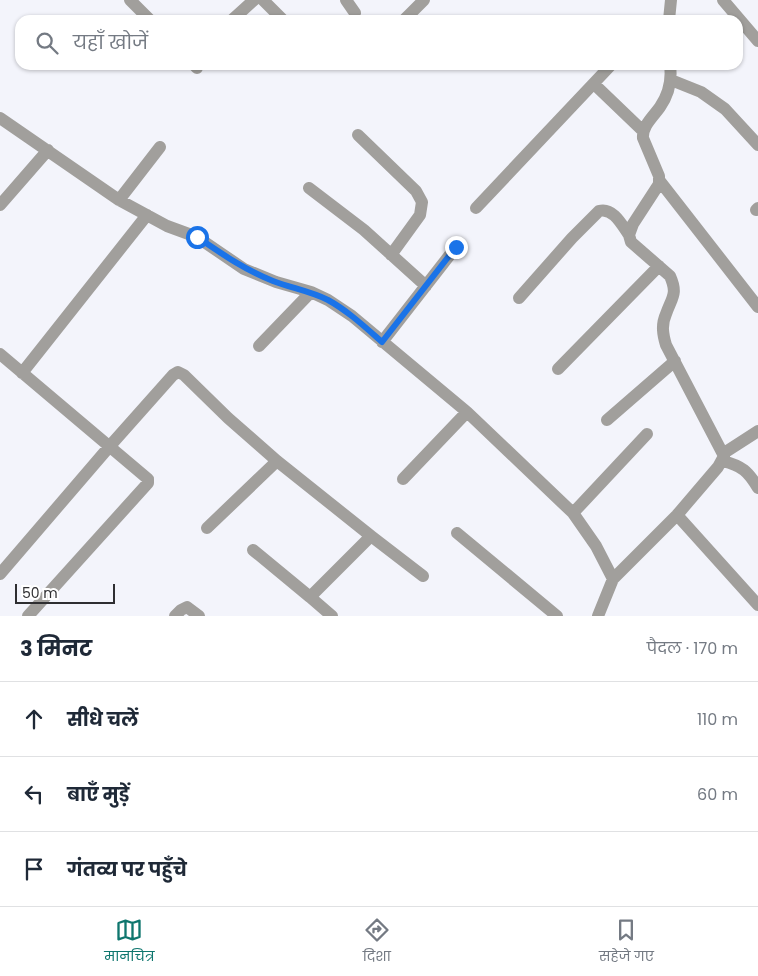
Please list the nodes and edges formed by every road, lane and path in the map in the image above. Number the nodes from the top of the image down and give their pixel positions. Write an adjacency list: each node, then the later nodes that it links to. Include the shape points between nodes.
1 (130, 0): 9 (street)
2 (254, 0): 10 (street)
3 (263, 0): 11 (street)
4 (346, 0): 8 (street)
5 (424, 0): 12 (street)
6 (671, 0): 13 (street)
7 (723, 0): 14 (street)
8 (355, 13)
9 (145, 15)
10 (238, 15)
11 (279, 15)
12 (409, 15)
13 (670, 15)
14 (736, 15)
15 (743, 23): 16 (street)
16 (758, 41)
17 (607, 70): 20 (street)
18 (670, 70): 19 (street)
19 (671, 80): 22 (street, via 662,105); 24 (street, via 700,92 726,109)
20 (594, 84): 22 (street); 31 (street)
21 (2, 125): 26 (street)
22 (643, 131): 27 (street)
23 (358, 135): 35 (street, via 416,191 422,202 420,215)
24 (758, 145)
25 (160, 147): 29 (street)
26 (48, 150): 29 (street); 30 (street)
27 (659, 180): 33 (street, via 658,188); 40 (street)
28 (308, 188): 35 (street)
29 (119, 200): 32 (street)
30 (0, 205)
31 (476, 208)
32 (147, 215): 38 (street, via 197,237 244,268); 46 (street)
33 (629, 235): 36 (street, via 632,242); 39 (street, via 613,214 599,211)
34 (456, 247): 37 (street)
35 (391, 255): 37 (street)
36 (659, 266): 44 (street, via 673,283 674,295 662,334); 45 (street)
37 (426, 286): 41 (street)
38 (311, 292): 41 (street, via 352,316); 42 (street)
39 (519, 298)
40 (758, 307)
41 (382, 342): 47 (street)
42 (259, 346)
43 (0, 354): 46 (street)
44 (675, 361): 48 (street); 52 (street)
45 (558, 369)
46 (22, 373): 51 (street)
47 (467, 412): 54 (street); 56 (street)
48 (607, 420)
49 (758, 431): 52 (street)
50 (647, 434): 56 (street)
51 (109, 447): 53 (street, via 178,372); 62 (street); 67 (street, via 147,476 148,483)
52 (723, 457): 55 (street, via 744,470); 57 (street)
53 (277, 461): 58 (street); 60 (street)
54 (403, 479)
55 (758, 488)
56 (573, 513): 64 (street, via 596,546)
57 (677, 515): 64 (street); 66 (street)
58 (206, 528)
59 (457, 533): 71 (street)
60 (371, 536): 63 (street); 65 (street)
61 (253, 550): 65 (street)
62 (0, 574)
63 (423, 576)
64 (612, 579): 72 (street)
65 (310, 597): 70 (street)
66 (758, 605)
67 (28, 616)
68 (175, 616): 69 (street, via 187,607)
69 (199, 616)
70 (332, 616)
71 (557, 616)
72 (598, 616)

